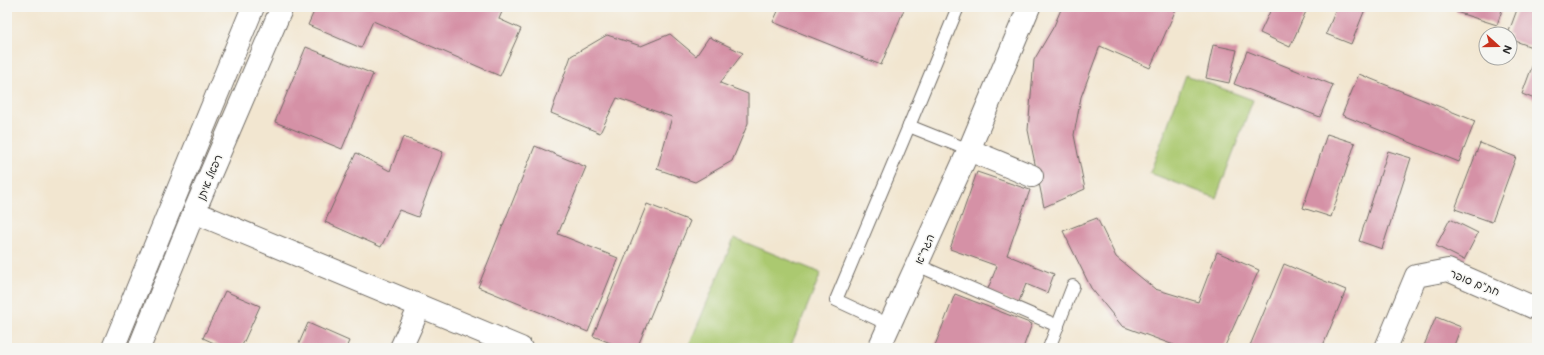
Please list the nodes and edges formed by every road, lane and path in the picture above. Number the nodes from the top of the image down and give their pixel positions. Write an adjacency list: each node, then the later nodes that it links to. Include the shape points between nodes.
1 (253, 7): 15 (street)
2 (282, 7): 8 (street, רפאל איתן)
3 (958, 7): 5 (lane)
4 (1029, 7): 6 (street, הגר"א)
5 (909, 126): 6 (lane); 13 (lane, via 836,300)
6 (969, 150): 7 (street); 9 (street, הגר"א)
7 (1032, 176)
8 (194, 212): 11 (street); 16 (street, רפאל איתן)
9 (917, 265): 13 (street, הגר"א); 14 (lane)
10 (1073, 286): 14 (lane)
11 (420, 306): 17 (street); 18 (street)
12 (1537, 309): 21 (street, חת"ם סופר, via 1448,270 1416,276)
13 (890, 324): 19 (street, הגר"א)
14 (1058, 326): 20 (lane)
15 (113, 348)
16 (139, 348)
17 (401, 348)
18 (521, 348)
19 (879, 348)
20 (1048, 348)
21 (1386, 348)

